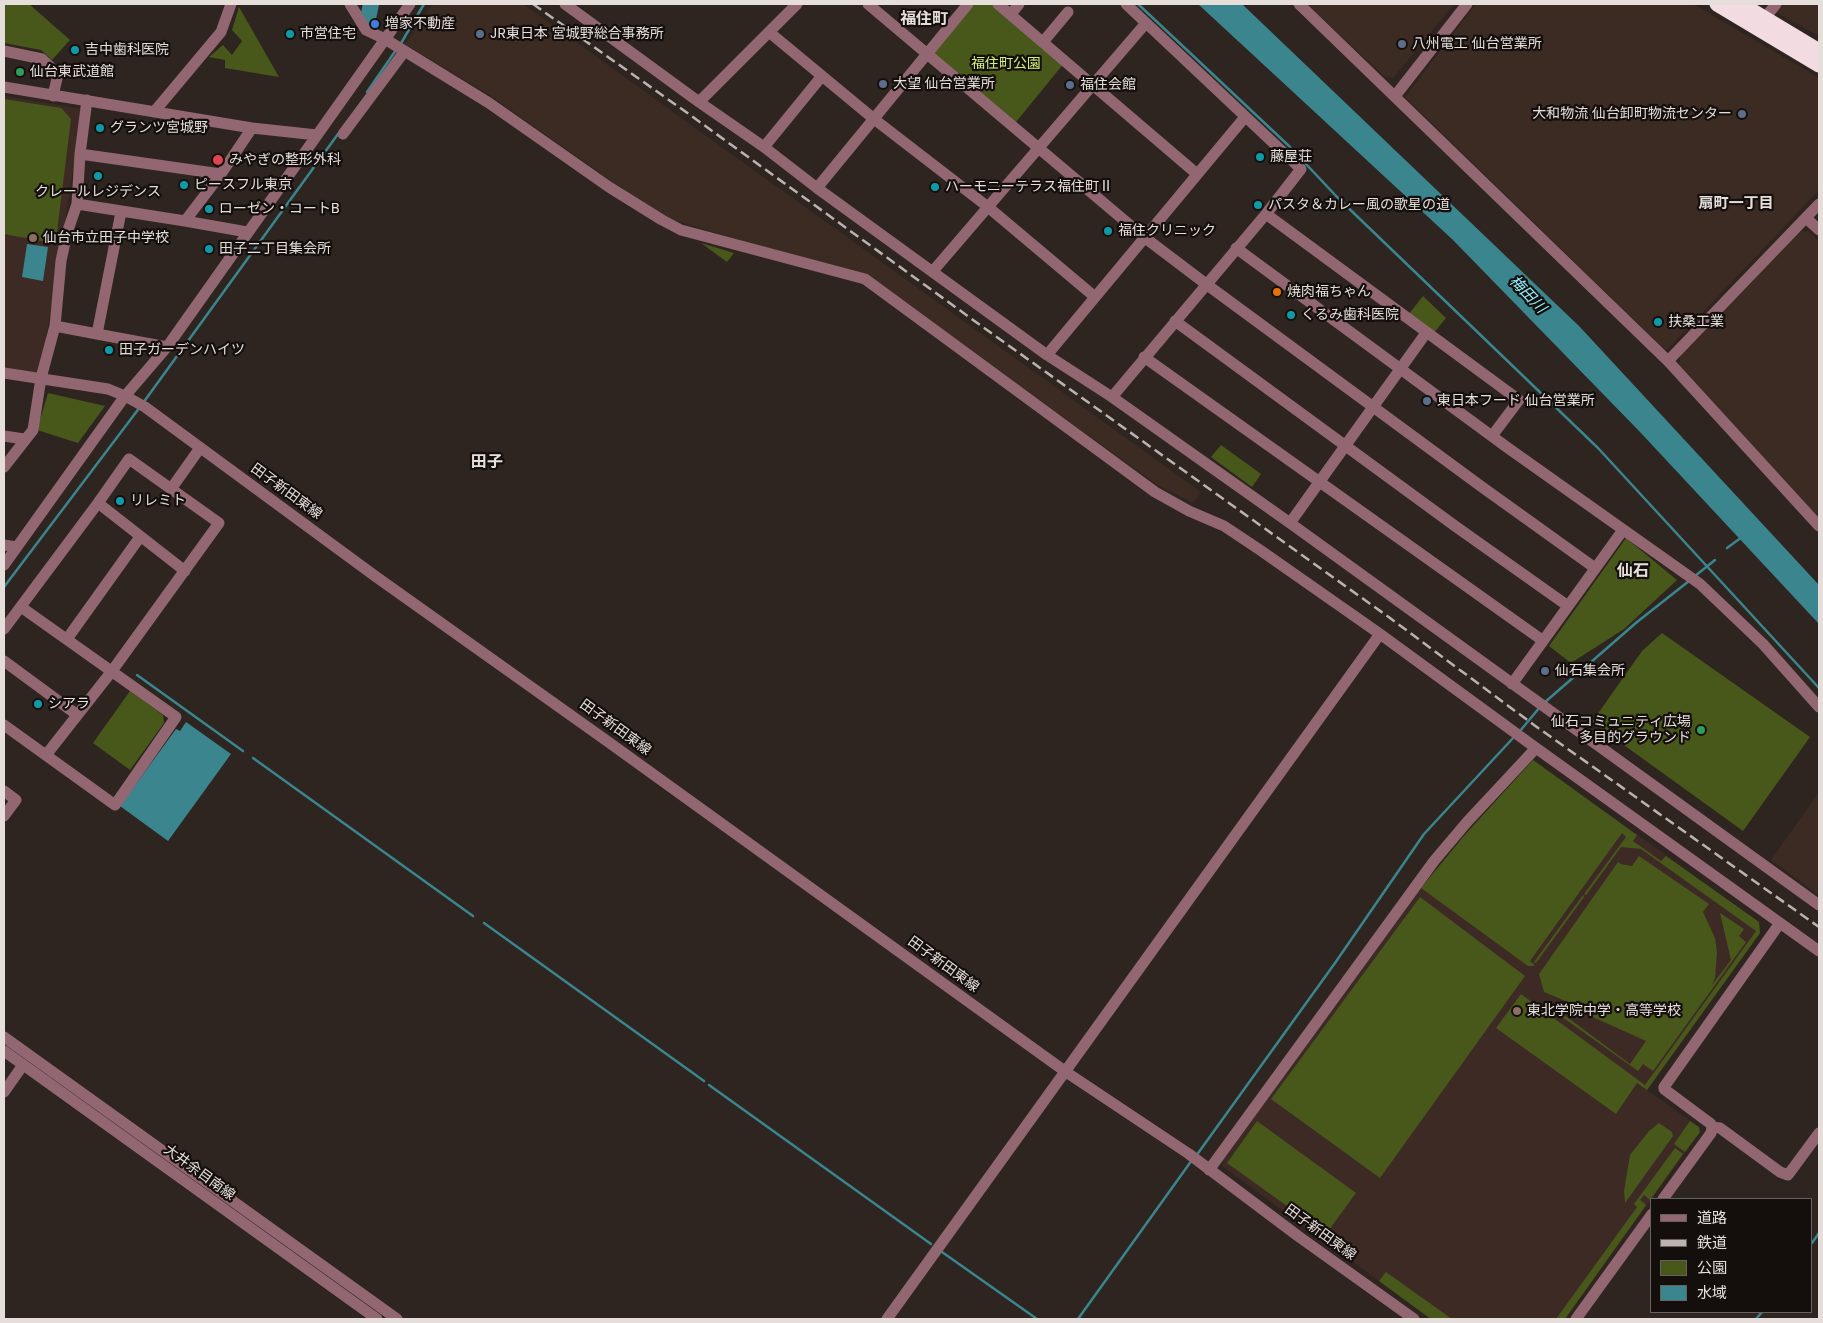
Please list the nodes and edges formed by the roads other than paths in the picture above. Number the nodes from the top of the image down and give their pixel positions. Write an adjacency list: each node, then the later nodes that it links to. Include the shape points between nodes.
1 (231, 4): 34 (street, via 221,32)
2 (350, 4): 22 (street, via 366,30)
3 (410, 4): 22 (street)
4 (565, 4): 33 (street)
5 (797, 4): 20 (street)
6 (868, 4): 25 (street)
7 (968, 4): 25 (street)
8 (998, 4): 17 (street)
9 (1019, 4): 17 (street)
10 (1126, 4): 19 (street)
11 (1299, 4): 31 (street)
12 (1467, 4): 31 (street)
13 (1717, 4): 26 (highway)
14 (1741, 4): 18 (highway)
15 (1776, 4): 18 (street)
16 (1068, 12): 21 (street)
17 (1011, 14): 21 (street)
18 (1765, 18): 23 (highway)
19 (1146, 23): 28 (street); 35 (street)
20 (769, 32): 27 (street); 33 (street)
21 (1043, 42): 28 (street)
22 (396, 46): 38 (street); 39 (street); 95 (street, via 489,103 601,181 681,230 865,279 1155,492 1224,526)
23 (1819, 51)
24 (4, 52): 30 (street, via 42,59 58,74)
25 (926, 54): 36 (street); 41 (street)
26 (1819, 65)
27 (822, 76): 36 (street); 40 (street)
28 (1093, 85): 41 (street); 44 (street)
29 (4, 87): 30 (street)
30 (53, 96): 32 (street)
31 (1395, 96): 67 (street)
32 (87, 100): 34 (street); 42 (street)
33 (699, 102): 40 (street)
34 (154, 112): 37 (street)
35 (1245, 117): 44 (street); 50 (street, via 1300,170)
36 (874, 119): 45 (street); 48 (street)
37 (252, 128): 38 (street); 43 (street)
38 (317, 134): 54 (street)
39 (343, 134)
40 (764, 147): 45 (street)
41 (1040, 148): 48 (street); 55 (street)
42 (80, 154): 43 (street); 46 (street)
43 (221, 174): 52 (street)
44 (1197, 174): 55 (street)
45 (817, 188): 57 (street)
46 (77, 204): 49 (street); 61 (street, via 61,262)
47 (1819, 204): 51 (street)
48 (988, 207): 57 (street); 59 (street)
49 (121, 212): 52 (street); 63 (street)
50 (1266, 214): 56 (street); 62 (street)
51 (1806, 218): 53 (street); 67 (street)
52 (186, 221): 54 (street)
53 (1819, 230)
54 (248, 232): 64 (street)
55 (1144, 236): 58 (street); 59 (street)
56 (1236, 248): 58 (street); 68 (street)
57 (933, 271): 65 (street)
58 (1206, 284): 60 (street); 73 (street)
59 (1095, 297): 65 (street)
60 (1175, 321): 66 (street); 77 (street)
61 (55, 326): 63 (street); 70 (street)
62 (1426, 333): 68 (street); 75 (street, via 1519,400)
63 (97, 334): 64 (street)
64 (167, 347): 71 (street)
65 (1047, 355): 72 (street)
66 (1144, 357): 72 (street); 80 (street)
67 (1668, 361): 84 (street)
68 (1400, 369): 73 (street); 75 (street)
69 (4, 373): 70 (street, 田子新田東線)
70 (41, 378): 71 (street, 田子新田東線, via 108,389); 76 (street, via 33,430)
71 (125, 396): 78 (street, 田子新田東線); 88 (street)
72 (1112, 396): 83 (street)
73 (1372, 407): 77 (street); 90 (street)
74 (4, 436): 76 (street)
75 (1492, 436): 85 (street)
76 (24, 439): 79 (street)
77 (1344, 446): 80 (street); 92 (street)
78 (200, 448): 81 (street); 114 (street, 田子新田東線)
79 (4, 466)
80 (1318, 482): 83 (street); 97 (street)
81 (171, 489): 82 (street, via 129,459); 91 (street, via 219,523)
82 (98, 503): 86 (street); 93 (street)
83 (1290, 523): 100 (street)
84 (1819, 526)
85 (1623, 530): 90 (street); 101 (street, via 1700,584 1763,644)
86 (140, 537): 91 (street); 96 (street)
87 (4, 544): 88 (street)
88 (16, 547): 89 (street)
89 (4, 564)
90 (1595, 568): 92 (street)
91 (185, 571): 99 (street)
92 (1568, 606): 97 (street)
93 (21, 607): 94 (street); 96 (street)
94 (4, 629)
95 (1380, 634): 104 (street); 114 (street)
96 (67, 639): 99 (street)
97 (1542, 640): 100 (street)
98 (4, 661): 102 (street)
99 (112, 670): 102 (street); 105 (street, via 176,717 115,805)
100 (1512, 684): 108 (street)
101 (1819, 706)
102 (76, 714): 105 (street)
103 (4, 725): 105 (street)
104 (1536, 748): 109 (street); 118 (street, via 1434,861)
105 (46, 755)
106 (4, 791): 107 (street, via 16,800)
107 (4, 816)
108 (1819, 906)
109 (1780, 923): 110 (street); 116 (street, via 1664,1086)
110 (1819, 951)
111 (4, 1037): 122 (street)
112 (4, 1051): 113 (street, 大井余目南線)
113 (23, 1065): 115 (street); 121 (street, 大井余目南線)
114 (1066, 1072): 118 (street, 田子新田東線); 123 (street)
115 (4, 1092)
116 (1712, 1127): 117 (street, via 1728,1133 1788,1175); 119 (street)
117 (1819, 1133)
118 (1209, 1170): 124 (street, 田子新田東線)
119 (1664, 1198)
120 (1650, 1217): 125 (street)
121 (378, 1319)
122 (397, 1319)
123 (888, 1319)
124 (1414, 1319)
125 (1576, 1319)

